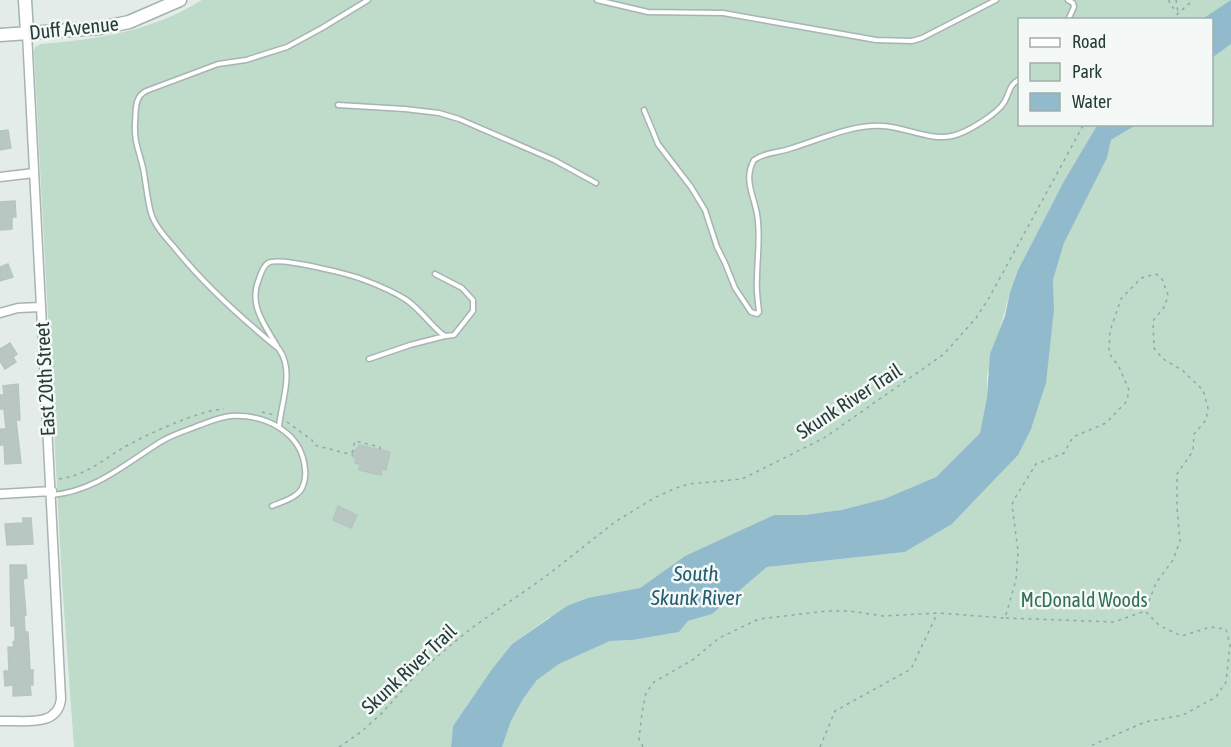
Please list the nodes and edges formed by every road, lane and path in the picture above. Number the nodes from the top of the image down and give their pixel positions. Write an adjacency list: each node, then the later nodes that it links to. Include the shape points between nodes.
1 (25, 0): 13 (main road)
2 (180, 0): 13 (main road, Duff Avenue, via 129,22)
3 (368, 0): 26 (lane, via 287,47 189,74 142,93 137,100 135,140 155,222 235,312)
4 (597, 0): 5 (lane, via 648,12 723,13 901,41 922,38)
5 (996, 0)
6 (1068, 0): 11 (lane, via 1074,7)
7 (1169, 0): 10 (path)
8 (1176, 0): 10 (path)
9 (1193, 0): 10 (path)
10 (1179, 13): 12 (path)
11 (1069, 18)
12 (1173, 18)
13 (27, 33): 14 (main road, Duff Avenue); 19 (street, East 20th Street)
14 (0, 36)
15 (1018, 80): 17 (lane, via 1012,83 998,110 950,137 870,126 754,160 749,190 759,233 757,314 735,288 705,210 658,144)
16 (338, 105): 21 (lane, via 405,109 459,119 554,160)
17 (644, 110)
18 (1083, 126): 41 (path, Skunk River Trail, via 988,298 970,326 944,354 824,438 759,471 742,479 689,484 635,509 473,627 413,678 361,732)
19 (34, 173): 20 (street); 23 (street, East 20th Street)
20 (0, 177)
21 (596, 183)
22 (435, 274): 25 (lane, via 457,284 474,305 454,335)
23 (41, 307): 24 (street); 34 (street, East 20th Street)
24 (0, 313)
25 (446, 336): 26 (lane, via 403,298 368,281 278,260 264,267 254,297); 27 (lane)
26 (279, 349): 30 (lane, via 287,378)
27 (369, 359)
28 (227, 409): 33 (path, via 203,414 136,441 84,474)
29 (255, 411): 30 (path)
30 (280, 418): 31 (lane); 32 (path, via 307,435 314,445 352,454 355,441)
31 (279, 427): 34 (lane, via 254,418 219,418 164,440 96,484 63,494); 36 (lane, via 299,445 306,472 297,495)
32 (380, 450)
33 (56, 479)
34 (52, 493): 35 (street); 40 (street, East 20th Street, via 60,708 48,720)
35 (0, 494)
36 (272, 506)
37 (1145, 611): 39 (path, via 1114,622); 39 (path, via 1180,541 1177,474 1193,451 1194,434 1206,420 1208,408 1203,390 1154,348 1153,321 1168,295 1156,274 1142,278 1121,299 1110,331 1109,353 1129,390 1127,401 1106,423 1073,437 1064,453 1036,464 1015,498 1012,505 1018,551 1016,580); 44 (path, via 1160,627 1182,636 1210,627 1226,629 1230,645 1226,682 1216,697 1183,715 1145,722)
38 (938, 613): 39 (path); 42 (path, via 883,616 827,611 759,619 719,638 694,659 654,682 646,693 642,713 639,739); 43 (path, via 911,669 835,711)
39 (1005, 618)
40 (0, 721)
41 (339, 747)
42 (643, 747)
43 (820, 747)
44 (1088, 747)

